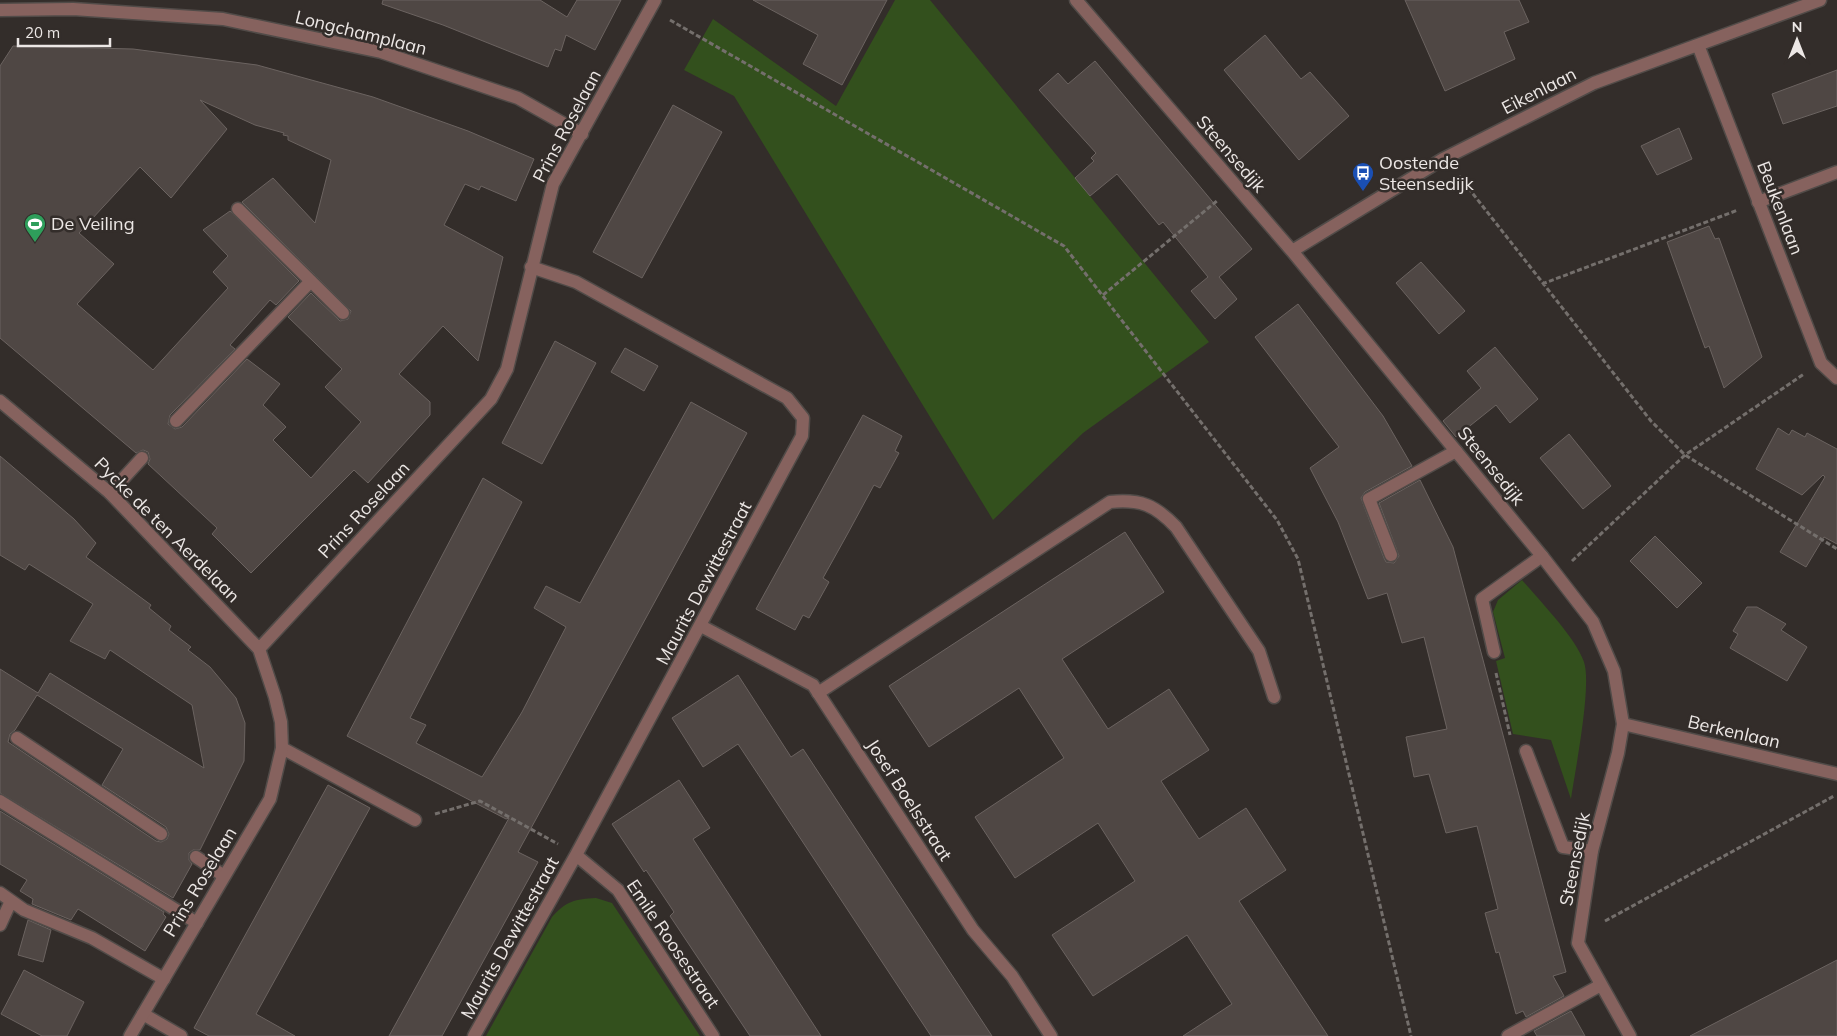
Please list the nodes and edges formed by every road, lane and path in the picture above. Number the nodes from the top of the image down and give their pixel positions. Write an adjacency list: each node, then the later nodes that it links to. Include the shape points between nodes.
1 (1076, 0): 9 (street, Steensedijk)
2 (1820, 0): 5 (street, Eikenlaan)
3 (653, 4): 6 (street, Prins Roselaan); 16 (path, via 1064,246)
4 (0, 10): 6 (street, Longchamplaan, via 73,9 223,19 381,52 518,98)
5 (1698, 45): 7 (street, Eikenlaan, via 1594,83); 10 (street, Beukenlaan)
6 (582, 134): 13 (street, Prins Roselaan, via 553,184)
7 (1443, 159): 12 (street, Eikenlaan); 15 (path)
8 (1837, 172): 10 (street)
9 (1235, 186): 12 (street, Steensedijk); 16 (path)
10 (1758, 202): 15 (path); 18 (street, Beukenlaan)
11 (238, 209): 14 (street)
12 (1292, 251): 22 (street, Steensedijk)
13 (530, 267): 30 (street, Maurits Dewittestraat, via 576,282 787,398 803,418 802,436); 31 (street, Prins Roselaan, via 507,369 490,399)
14 (311, 281): 17 (street); 21 (street)
15 (1542, 284): 23 (path, via 1651,421)
16 (1103, 295): 61 (path, via 1277,520 1298,559)
17 (343, 313)
18 (1821, 363): 19 (street, Beukenlaan); 23 (path)
19 (1837, 378)
20 (0, 401): 25 (street, Pycke de ten Aerdelaan)
21 (176, 421)
22 (1456, 451): 27 (street, via 1369,499); 28 (street, Steensedijk)
23 (1684, 455): 26 (path); 29 (path)
24 (142, 458): 25 (street)
25 (110, 493): 31 (street, Pycke de ten Aerdelaan)
26 (1837, 549)
27 (1391, 555)
28 (1542, 556): 29 (street, Steensedijk); 32 (street, via 1482,598)
29 (1557, 575): 35 (street, Steensedijk, via 1593,622 1614,671)
30 (701, 626): 33 (street, Josef Boelsstraat, via 813,685); 45 (street, Maurits Dewittestraat)
31 (259, 649): 37 (street, Prins Roselaan, via 281,722)
32 (1494, 652): 38 (path, via 1493,661 1510,734)
33 (818, 693): 34 (street, via 1110,502 1128,500 1147,504 1163,513 1176,527 1259,651); 60 (street, Josef Boelsstraat, via 973,930 1012,976)
34 (1274, 697)
35 (1622, 724): 39 (street, Berkenlaan); 44 (street, Steensedijk, via 1618,753)
36 (17, 738): 43 (street)
37 (282, 748): 42 (street); 47 (street, Prins Roselaan, via 270,799)
38 (1526, 751): 44 (street, via 1563,847)
39 (1837, 774)
40 (1837, 794): 52 (path, via 1609,918)
41 (0, 801): 50 (street)
42 (415, 820): 45 (path, via 480,801)
43 (161, 834)
44 (1592, 851): 52 (street, Steensedijk)
45 (576, 855): 58 (street, Maurits Dewittestraat); 59 (street, Emile Roosestraat, via 618,890)
46 (196, 857): 47 (street)
47 (224, 876): 50 (street, Prins Roselaan)
48 (0, 893): 49 (street)
49 (11, 901): 51 (street); 53 (street, via 24,910 92,938)
50 (196, 923): 53 (street, Prins Roselaan)
51 (0, 924)
52 (1578, 943): 54 (street)
53 (164, 979): 55 (street, Prins Roselaan)
54 (1601, 985): 62 (street); 63 (street)
55 (143, 1014): 56 (street, Prins Roselaan); 57 (street)
56 (130, 1036)
57 (181, 1036)
58 (474, 1036)
59 (713, 1036)
60 (1052, 1036)
61 (1411, 1036)
62 (1508, 1036)
63 (1630, 1036)

